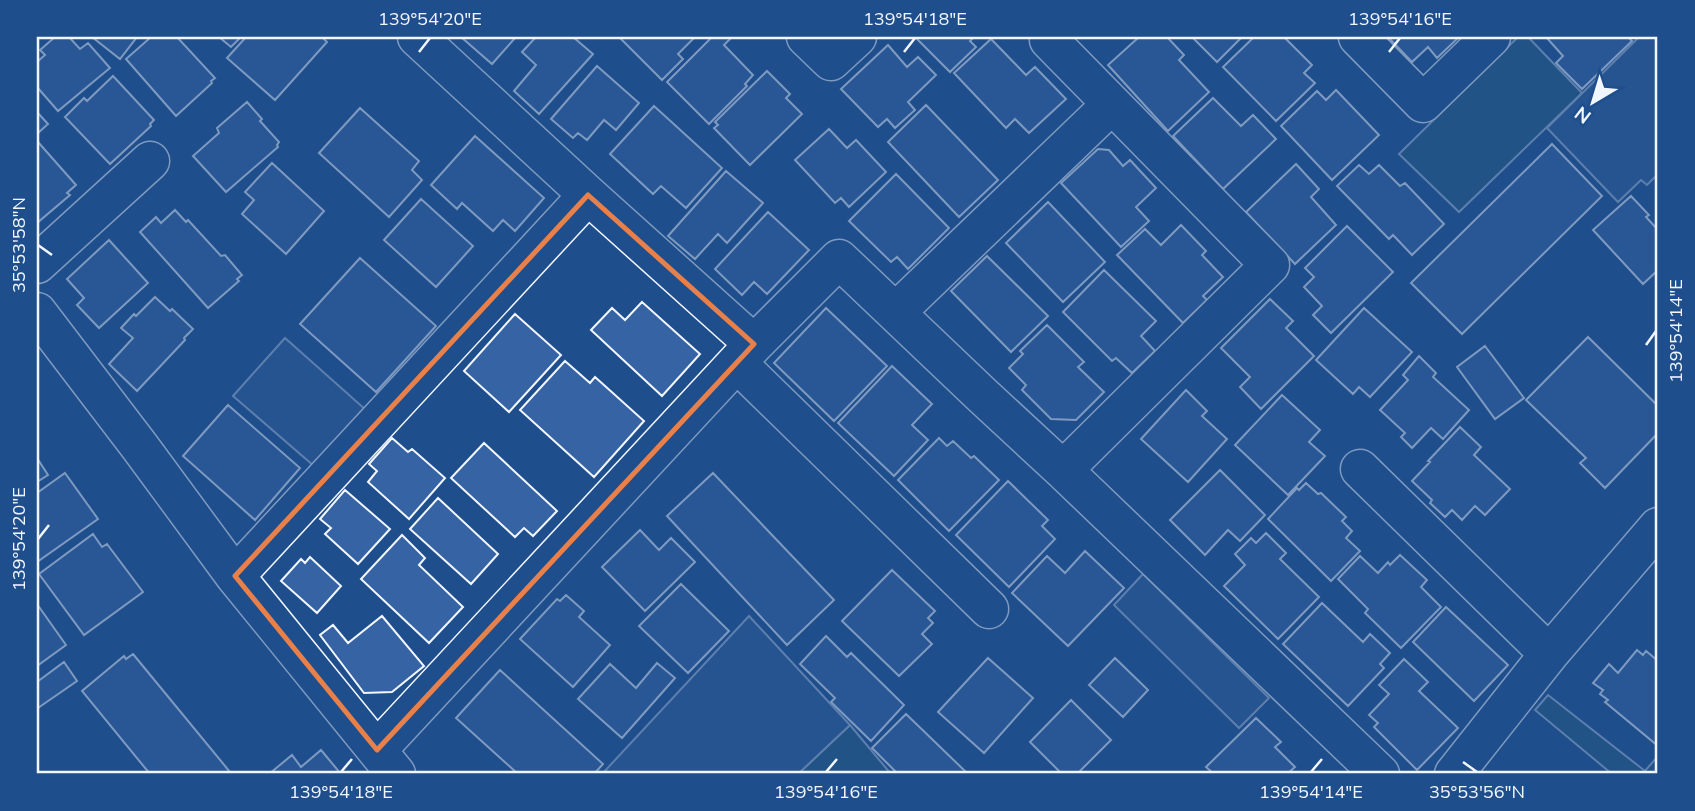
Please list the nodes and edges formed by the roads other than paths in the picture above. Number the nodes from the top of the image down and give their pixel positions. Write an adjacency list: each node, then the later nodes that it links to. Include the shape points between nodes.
1 (417, 37): 9 (street)
2 (806, 37): 3 (street, via 831,61)
3 (857, 37)
4 (1358, 37): 5 (street, via 1423,103)
5 (1491, 37)
6 (1049, 40): 7 (street)
7 (1111, 105): 11 (street); 15 (street, via 1270,265)
8 (150, 160): 10 (street)
9 (588, 195): 13 (street); 17 (street)
10 (37, 264)
11 (896, 312): 13 (street, via 839,259); 15 (street)
12 (41, 326): 17 (street, via 140,447)
13 (745, 353): 18 (street); 20 (street)
14 (1360, 469): 19 (street)
15 (1063, 470): 21 (street)
16 (1658, 527): 19 (street)
17 (235, 576): 20 (street)
18 (989, 609)
19 (1549, 654): 22 (street)
20 (386, 762)
21 (1380, 774)
22 (1454, 774)

